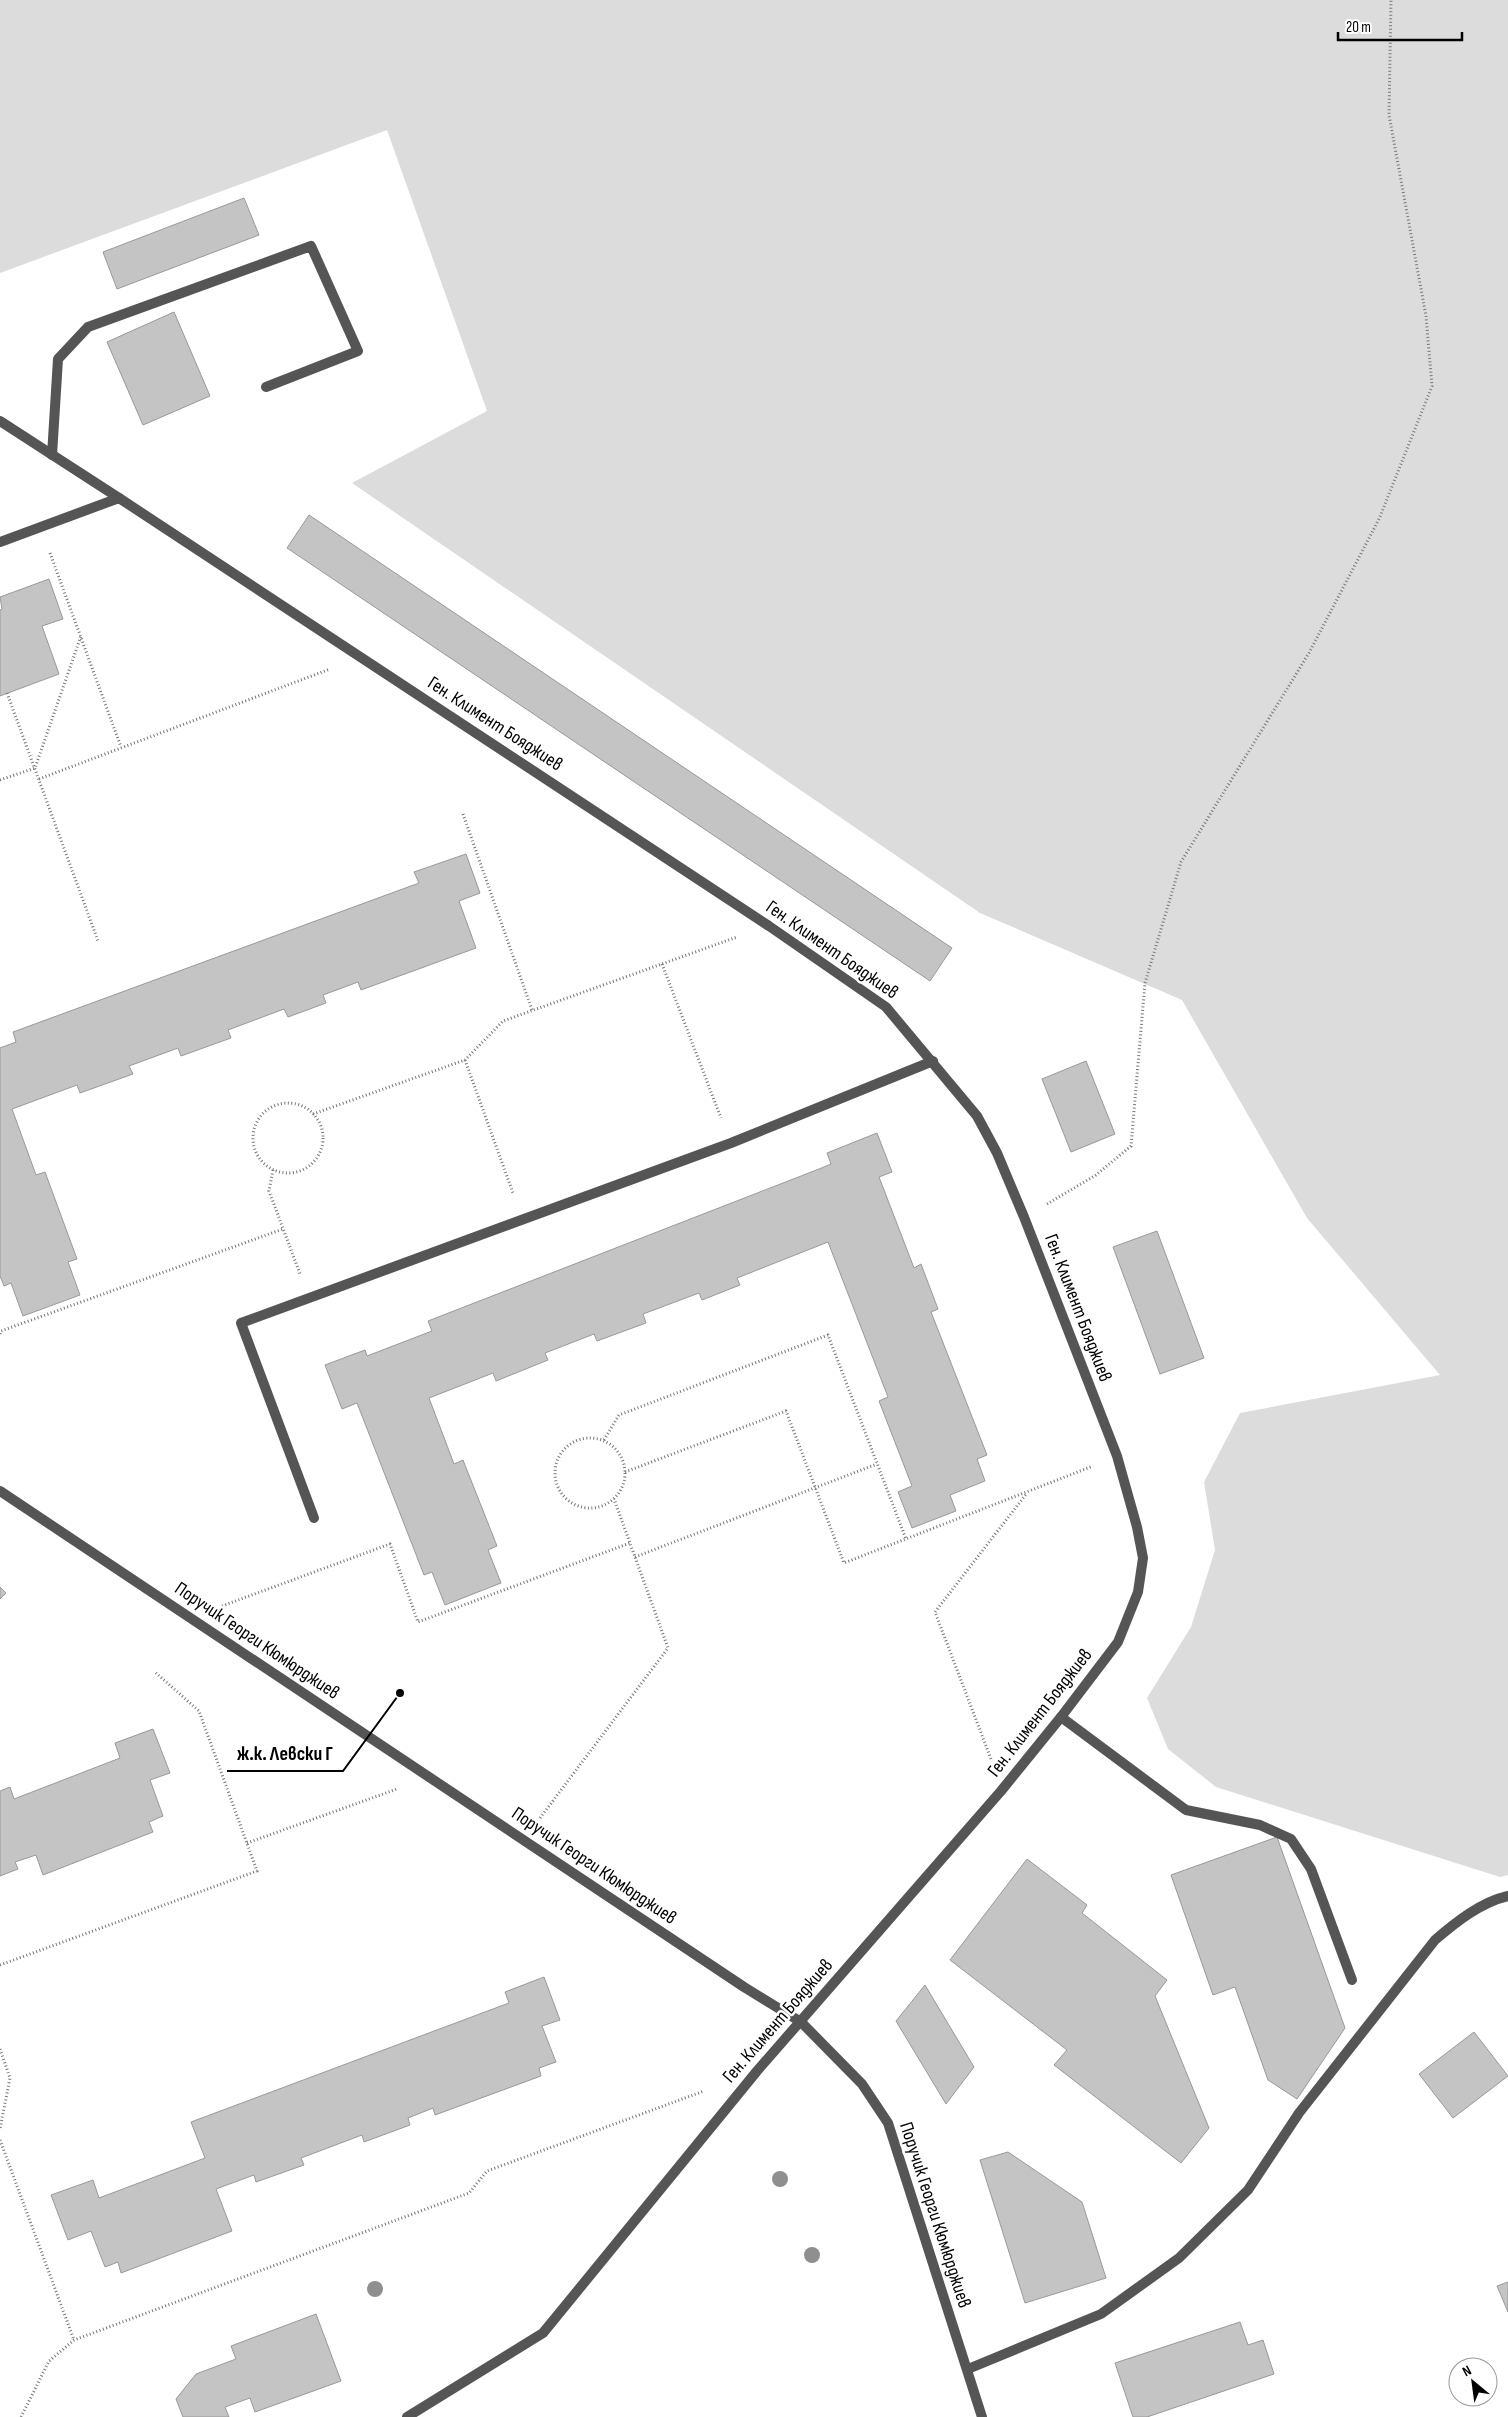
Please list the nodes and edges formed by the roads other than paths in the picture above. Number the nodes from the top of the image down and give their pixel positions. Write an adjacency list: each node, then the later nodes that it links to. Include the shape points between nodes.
1 (266, 386): 3 (street, via 358,351 312,246 88,327 58,359)
2 (0, 421): 3 (street, Ген. Климент Бояджиев)
3 (52, 455): 4 (street, Ген. Климент Бояджиев)
4 (119, 498): 5 (street); 6 (street, Ген. Климент Бояджиев, via 770,926 886,1007)
5 (0, 542)
6 (933, 1060): 8 (street, via 731,1143 241,1323); 9 (street, Ген. Климент Бояджиев, via 977,1116 997,1153 1117,1456 1137,1527 1143,1558 1138,1592 1118,1642)
7 (0, 1491): 12 (street, Поручик Георги Кюмюрджиев, via 744,1988)
8 (314, 1518)
9 (1061, 1716): 11 (street, via 1186,1810 1260,1825 1291,1839 1311,1869); 12 (street, Ген. Климент Бояджиев, via 1001,1791)
10 (1508, 1896): 13 (street, via 1458,1920 1435,1940 1299,2114 1248,2190 1179,2258 1101,2314)
11 (1352, 1980)
12 (801, 2022): 13 (street, Поручик Георги Кюмюрджиев, via 862,2084 888,2123); 14 (street, Ген. Климент Бояджиев, via 757,2071 543,2333)
13 (968, 2369): 15 (street, Поручик Георги Кюмюрджиев)
14 (407, 2417)
15 (982, 2417)

